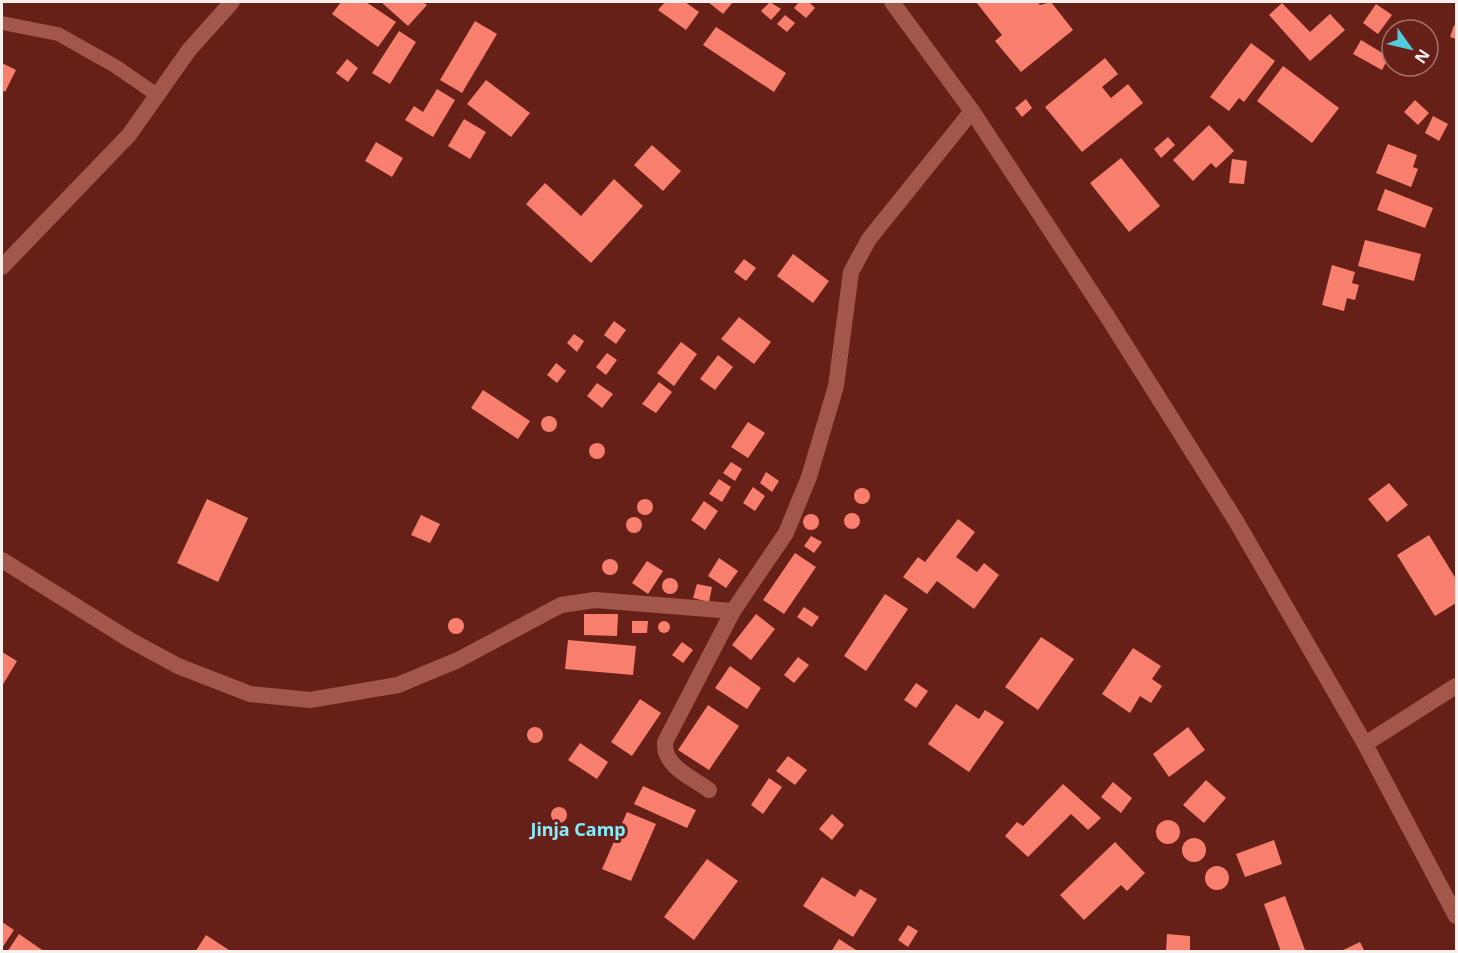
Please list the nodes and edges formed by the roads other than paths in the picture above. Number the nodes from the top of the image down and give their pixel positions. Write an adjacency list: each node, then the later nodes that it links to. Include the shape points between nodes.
1 (232, 2): 4 (street, via 189,50)
2 (892, 2): 5 (street)
3 (2, 23): 4 (lane, via 58,34)
4 (158, 95): 6 (street, via 129,135)
5 (972, 111): 8 (street, via 869,239 851,272 836,386 809,477 786,533); 10 (street, via 1236,521)
6 (2, 267)
7 (2, 560): 8 (street, via 178,666 250,694 310,700 398,685 458,660 561,605 595,600)
8 (733, 611): 11 (street, via 665,742 664,753 669,761)
9 (1456, 686): 10 (street)
10 (1365, 744): 12 (street)
11 (709, 790)
12 (1456, 916)

